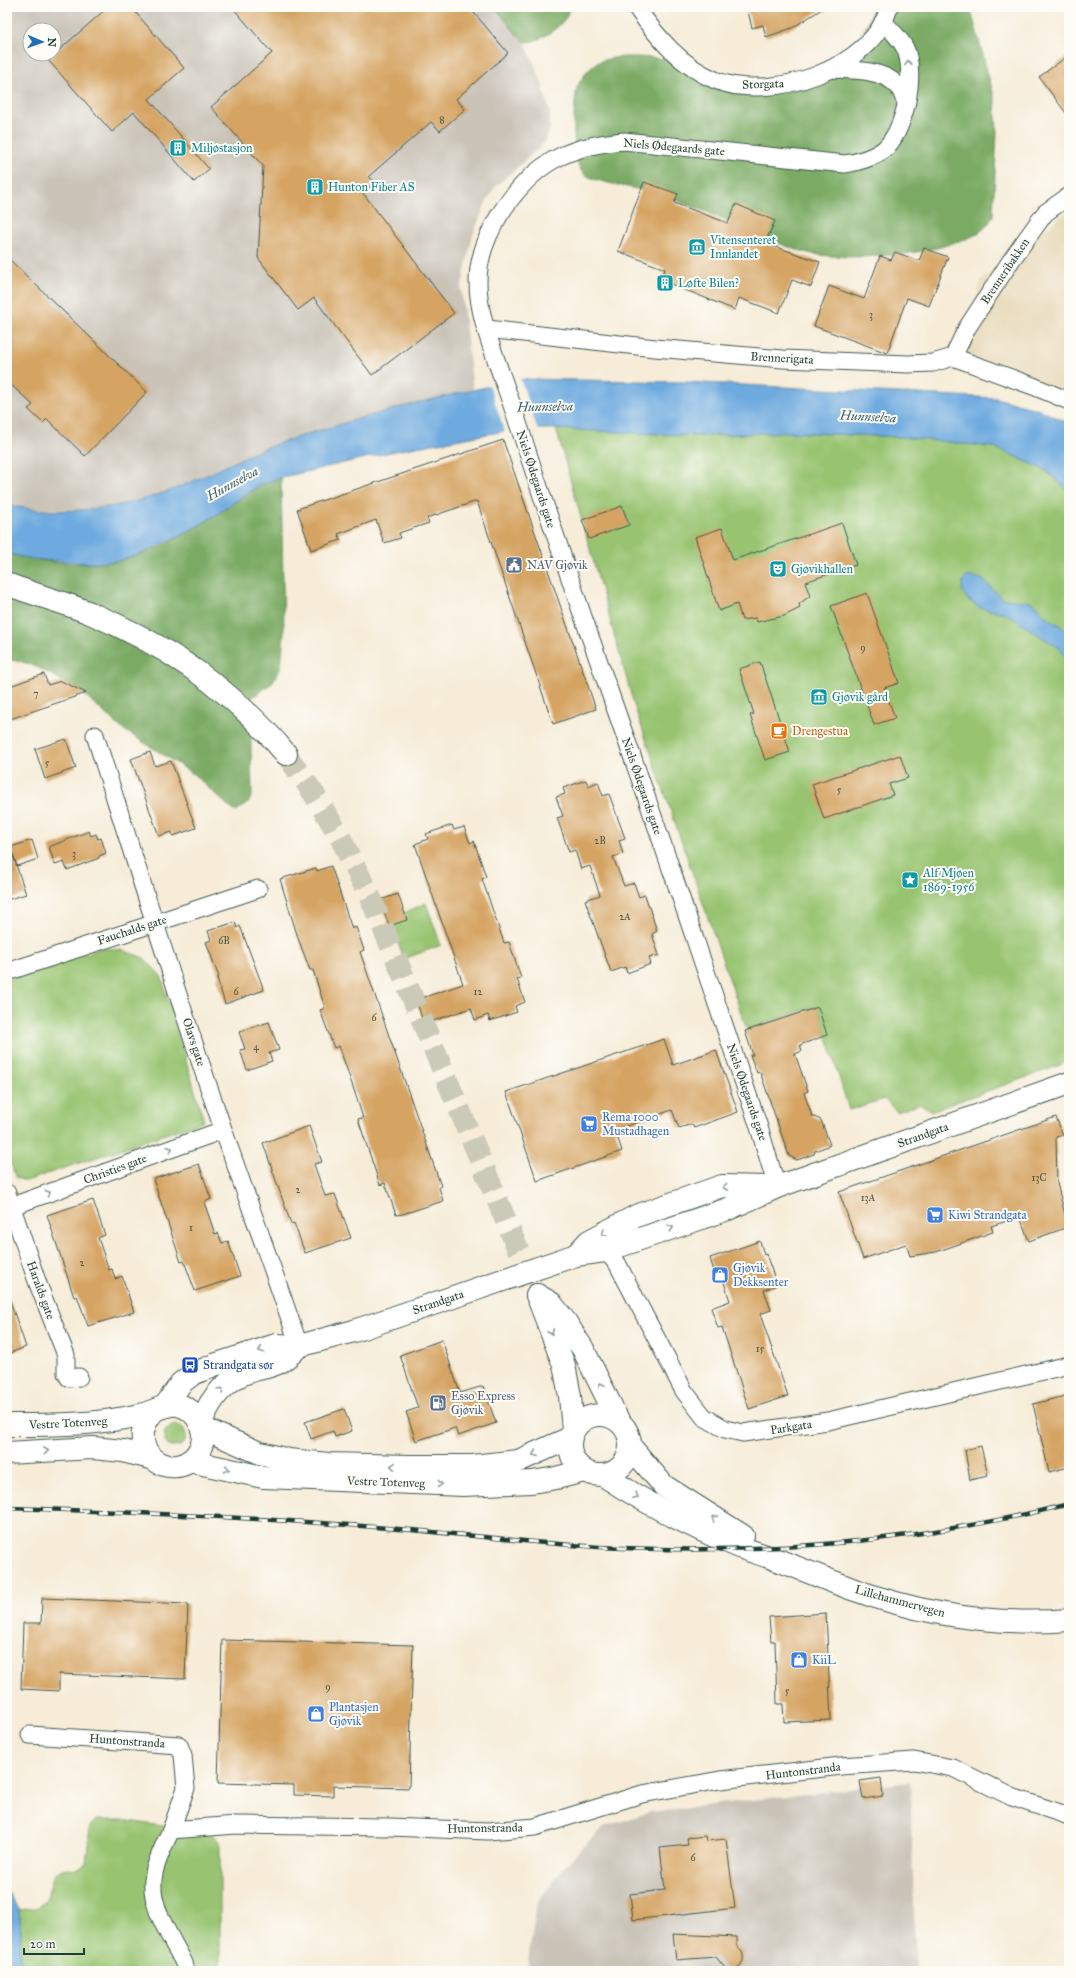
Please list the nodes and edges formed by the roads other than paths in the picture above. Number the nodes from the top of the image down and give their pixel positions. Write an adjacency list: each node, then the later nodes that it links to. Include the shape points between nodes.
1 (636, 7): 3 (street, Storgata, via 661,40 687,64 716,80 752,86 780,85 804,80)
2 (886, 15): 3 (street, Storgata, via 860,51); 4 (street, Niels Ødegaards gate, one-way to 2, via 910,80 905,49)
3 (831, 68): 4 (street, via 861,70 886,77 897,85)
4 (906, 102): 6 (street, Niels Ødegaards gate, via 895,134 883,150 864,161 845,164 624,141 596,144 558,157 534,172 512,197 495,222 483,248 478,281)
5 (1069, 196): 7 (street, Brenneribakken, via 1041,218 967,328)
6 (487, 329): 7 (street, Brennerigata, via 783,359 908,364 933,363); 17 (street, Niels Ødegaards gate, via 758,1124)
7 (953, 357): 8 (street)
8 (1069, 401)
9 (7, 584): 11 (main road, via 89,613 141,636 165,650 213,682 257,721)
10 (95, 735): 13 (street, Olavs gate)
11 (286, 754)
12 (258, 889): 13 (street, Fauchalds gate)
13 (155, 923): 14 (street, Fauchalds gate); 16 (street, Olavs gate)
14 (7, 972)
15 (1069, 1083): 17 (main road, Strandgata)
16 (223, 1130): 18 (street, Christies gate, one-way to 16); 21 (street, Olavs gate)
17 (777, 1187): 19 (main road, Strandgata, one-way to 17, via 728,1209); 20 (main road, Strandgata, one-way to 20, via 722,1186 636,1216 589,1241)
18 (9, 1203): 23 (street, Haralds gate, via 66,1355 66,1373 69,1378)
19 (605, 1251): 20 (main road, Strandgata); 22 (street, Parkgata, via 617,1263 684,1391 704,1418 724,1429 743,1433 771,1431 828,1421)
20 (576, 1255): 21 (main road, Strandgata, via 354,1331)
21 (300, 1346): 24 (main road, Strandgata, one-way to 24, via 276,1345 193,1374 181,1383); 27 (main road, Strandgata, one-way to 21, via 208,1404 232,1380 243,1373 280,1362)
22 (1069, 1365)
23 (79, 1377)
24 (159, 1409): 26 (main road, Vestre Totenveg, via 122,1420 91,1424); 27 (main road, via 176,1405 186,1408 194,1414); 31 (main road, via 146,1420 142,1430 145,1450)
25 (618, 1420): 28 (main road, via 608,1416 588,1417 579,1423); 28 (main road, one-way to 28, via 583,1350 565,1321 551,1303 537,1295 564,1365 570,1396); 29 (main road, via 625,1428)
26 (7, 1424)
27 (201, 1425): 28 (main road, Vestre Totenveg, one-way to 27, via 518,1461 497,1465 328,1464 289,1460 260,1453); 32 (main road, via 201,1447)
28 (572, 1435): 33 (main road, via 572,1456 577,1465)
29 (631, 1446): 33 (main road, via 622,1466 613,1472); 34 (main road, Lillehammervegen, one-way to 29, via 664,1486)
30 (7, 1453): 31 (main road, one-way to 31, via 93,1448 123,1450)
31 (151, 1458): 32 (main road, via 170,1466)
32 (189, 1461): 33 (main road, Vestre Totenveg, one-way to 33, via 263,1477 463,1485 532,1482)
33 (593, 1473): 34 (main road, Lillehammervegen, one-way to 34, via 702,1531)
34 (783, 1562): 35 (main road, Lillehammervegen, via 853,1590 935,1613 1029,1622)
35 (1069, 1620)
36 (30, 1735): 38 (street, Huntonstranda, via 179,1744 183,1755 186,1788)
37 (1069, 1816): 38 (street, Huntonstranda, via 1012,1796 953,1768 914,1762 841,1766 720,1780 649,1792 535,1827 488,1831 236,1825)
38 (171, 1830): 39 (street, via 154,1873 152,1891 157,1908)
39 (186, 1971)

